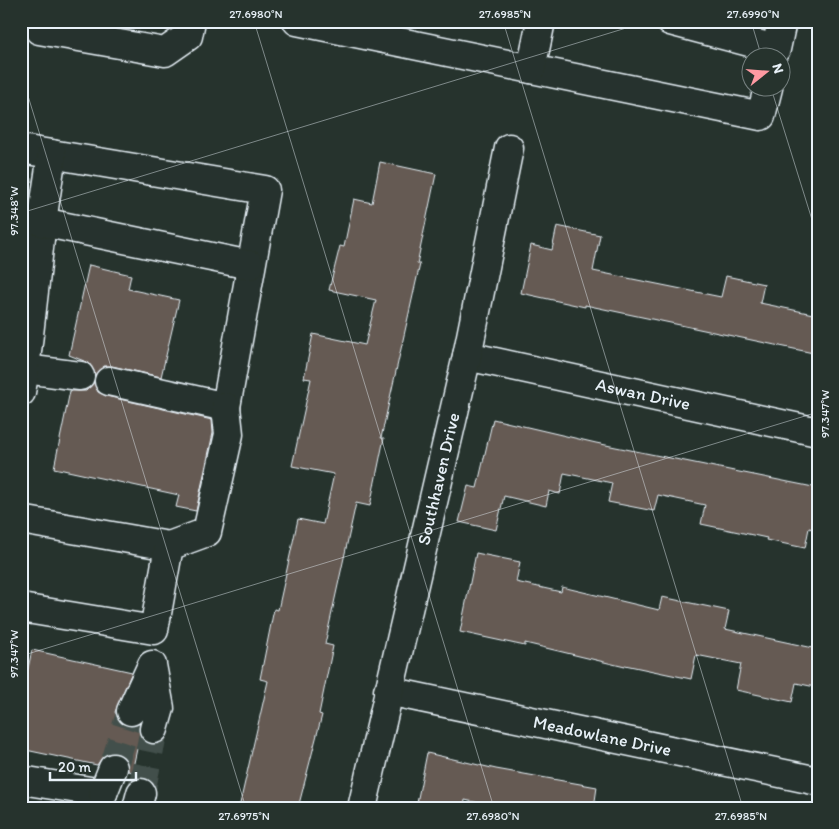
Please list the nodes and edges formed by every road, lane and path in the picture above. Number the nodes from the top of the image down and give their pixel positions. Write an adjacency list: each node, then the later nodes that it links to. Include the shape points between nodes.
1 (33, 21): 2 (street, via 39,30 165,52 188,36)
2 (191, 21)
3 (297, 21): 10 (street)
4 (540, 21): 10 (street)
5 (670, 21): 7 (street)
6 (782, 21): 9 (street)
7 (711, 26): 8 (street)
8 (763, 48)
9 (776, 48)
10 (531, 69): 11 (street, via 761,116)
11 (766, 98)
12 (509, 148): 17 (street, Southhaven Drive)
13 (21, 149): 14 (street)
14 (52, 154): 15 (street); 16 (street, via 265,190)
15 (42, 222): 16 (street); 19 (street)
16 (250, 265): 21 (street)
17 (467, 356): 22 (street, Aswan Drive); 28 (street, Southhaven Drive)
18 (80, 376): 19 (street)
19 (23, 381)
20 (109, 381): 21 (street)
21 (226, 407): 24 (street, via 229,434 207,532)
22 (818, 432)
23 (21, 520): 24 (street)
24 (169, 546): 26 (street)
25 (21, 608): 26 (street)
26 (154, 630): 27 (street)
27 (152, 665): 29 (street); 30 (street, via 160,708)
28 (388, 691): 32 (street, Meadowlane Drive); 34 (street, Southhaven Drive)
29 (131, 711)
30 (154, 730)
31 (21, 780): 33 (street)
32 (818, 781)
33 (104, 790)
34 (362, 808)

